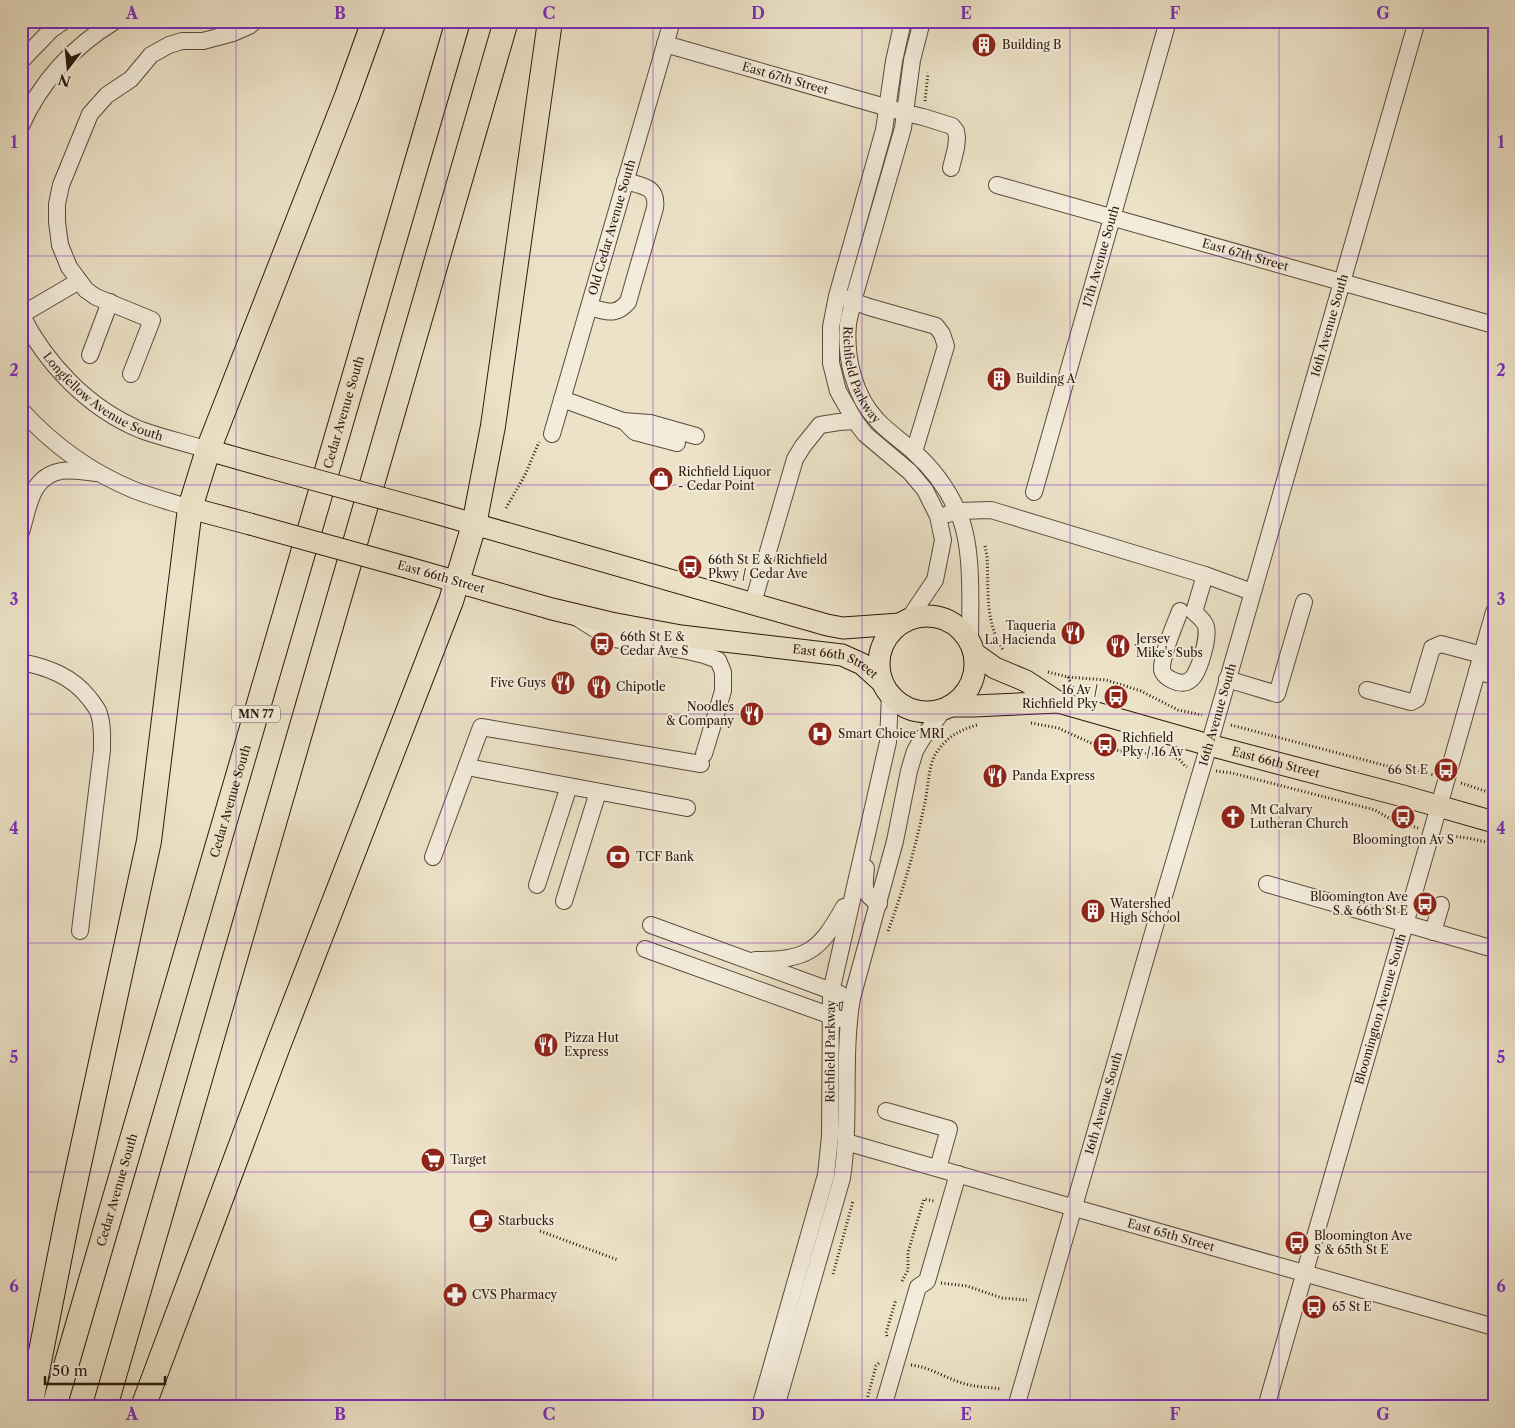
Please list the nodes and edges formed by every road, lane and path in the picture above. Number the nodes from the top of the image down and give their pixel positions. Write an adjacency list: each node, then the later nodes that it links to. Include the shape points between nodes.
1 (64, 21): 14 (street)
2 (115, 21): 17 (street, via 70,54 46,82)
3 (255, 21): 22 (street, via 233,33 202,41 182,41 151,55 131,79 107,95 90,114 61,185 57,204 60,245)
4 (374, 21): 39 (highway)
5 (458, 21): 130 (highway, Cedar Avenue South / MN 77)
6 (506, 21): 131 (highway)
7 (550, 21): 47 (highway, via 493,426)
8 (672, 21): 13 (street, Old Cedar Avenue South)
9 (903, 21): 15 (street, Richfield Parkway, via 894,61)
10 (922, 21): 16 (street, Richfield Parkway, via 912,60)
11 (1168, 21): 21 (street, 17th Avenue South)
12 (1417, 21): 23 (street, 16th Avenue South)
13 (665, 44): 15 (street, East 67th Street); 19 (street, Old Cedar Avenue South)
14 (21, 62)
15 (889, 108): 16 (street, East 67th Street); 24 (street, Richfield Parkway)
16 (906, 113): 18 (street, East 67th Street, via 956,130); 26 (street, Richfield Parkway)
17 (21, 126)
18 (951, 168)
19 (625, 181): 27 (street, Old Cedar Avenue South); 27 (street, via 652,190 656,198 628,302 620,311)
20 (997, 185): 21 (street, East 67th Street)
21 (1112, 218): 23 (street, East 67th Street); 42 (street, 17th Avenue South)
22 (79, 281): 25 (street, via 96,297); 28 (street)
23 (1342, 283): 29 (street, East 67th Street); 52 (street, 16th Avenue South)
24 (837, 296): 26 (street); 35 (street, Richfield Parkway, via 831,327 832,363 838,392)
25 (110, 302): 30 (street); 31 (street, via 152,320)
26 (853, 302): 40 (street, Richfield Parkway, via 848,324 848,353 857,392 875,419); 40 (street, via 936,326 942,334 946,346)
27 (588, 307): 32 (street, Old Cedar Avenue South)
28 (21, 315): 39 (street, Longfellow Avenue South, via 73,385 96,404 142,430)
29 (1494, 325)
30 (90, 355)
31 (130, 374)
32 (562, 399): 34 (street); 36 (street, Old Cedar Avenue South)
33 (21, 410): 41 (street, East 66th Street, via 41,432)
34 (623, 421): 37 (street, via 650,423); 38 (street, via 635,432)
35 (855, 421): 46 (street, Richfield Parkway, via 865,434 910,472); 54 (street, Richfield Parkway, via 820,425 795,459)
36 (552, 434): 44 (path, via 538,442 525,475)
37 (696, 436)
38 (676, 443)
39 (208, 450): 43 (highway); 47 (main road, bridge)
40 (914, 452): 45 (street, Richfield Parkway, via 938,476)
41 (98, 473): 43 (street, East 66th Street, via 134,490); 48 (street, via 62,470 45,476 33,490)
42 (1034, 492)
43 (190, 508): 50 (main road, East 66th Street, bridge); 129 (highway, via 149,841)
44 (506, 508)
45 (958, 511): 46 (street); 49 (street, via 991,510); 59 (street, Richfield Parkway, via 967,544)
46 (938, 516): 58 (street, Richfield Parkway, via 943,540 935,580)
47 (474, 525): 50 (highway); 54 (main road)
48 (21, 532)
49 (1205, 574): 52 (street); 55 (street, via 1194,612 1206,625 1208,636 1196,674 1184,683 1167,678 1162,671)
50 (457, 580): 57 (main road, East 66th Street); 132 (highway)
51 (989, 588): 60 (path, via 990,621)
52 (1252, 592): 66 (street, 16th Avenue South)
53 (1304, 602): 66 (street, via 1277,694)
54 (753, 603): 58 (main road, via 843,628)
55 (1180, 611)
56 (1494, 612): 61 (street, Bloomington Avenue South)
57 (569, 613): 67 (main road, East 66th Street, via 681,636 842,655 862,664); 75 (street, via 609,638 684,650 718,660 723,672 723,691 702,759 482,727)
58 (904, 622): 59 (main road, via 922,616 937,617 962,630); 67 (main road, via 888,636 881,650 879,666)
59 (972, 648): 69 (main road, East 66th Street, via 995,668 1026,681); 70 (main road, via 975,668 972,683 964,696)
60 (1006, 654)
61 (1482, 655): 63 (street, Bloomington Avenue South); 68 (street, via 1440,644 1432,648 1416,698 1411,702)
62 (21, 662): 104 (street, via 61,674 82,689 98,710 100,719 102,750)
63 (1477, 671): 64 (street); 86 (street, Bloomington Avenue South)
64 (1494, 676)
65 (1068, 677): 71 (path, via 1106,680 1141,691 1178,710)
66 (1227, 680): 71 (street, 16th Avenue South)
67 (886, 688): 70 (main road, via 901,704 914,711); 88 (street, Richfield Parkway, via 888,742)
68 (1367, 690)
69 (1058, 702): 70 (main road, East 66th Street); 74 (main road, East 66th Street)
70 (948, 708): 100 (street, Richfield Parkway, via 915,751)
71 (1216, 720): 74 (street, 16th Avenue South); 77 (path)
72 (983, 724): 106 (path, via 955,733 933,758 917,837)
73 (1054, 727): 76 (path, via 1120,751 1171,756 1180,759 1185,766)
74 (1209, 746): 76 (street, 16th Avenue South); 86 (main road, East 66th Street)
75 (467, 767): 81 (street); 95 (street)
76 (1202, 769): 90 (path, via 1232,773 1375,810); 119 (street, 16th Avenue South)
77 (1412, 770): 78 (path); 79 (path)
78 (1431, 774)
79 (1410, 776)
80 (1468, 785): 83 (path)
81 (569, 786): 82 (street); 97 (street)
82 (598, 792): 87 (street); 99 (street)
83 (1486, 792): 84 (path); 85 (path)
84 (1494, 794)
85 (1485, 797)
86 (1439, 806): 91 (main road, East 66th Street); 102 (street, Bloomington Avenue South)
87 (687, 808)
88 (872, 809): 98 (street, Richfield Parkway); 100 (street, via 872,837 864,881 865,892)
89 (1399, 816): 90 (path)
90 (1397, 822): 92 (path)
91 (1494, 822)
92 (1413, 827)
93 (1454, 837): 94 (path)
94 (1494, 844)
95 (433, 857)
96 (1266, 884): 102 (street)
97 (537, 885)
98 (852, 892): 109 (street, via 831,930 817,946 786,959); 110 (street, Richfield Parkway)
99 (564, 901)
100 (879, 904): 111 (street, Richfield Parkway)
101 (1441, 905): 105 (street)
102 (1405, 924): 105 (street); 122 (street, Bloomington Avenue South)
103 (651, 925): 109 (street)
104 (80, 931)
105 (1433, 932): 108 (street)
106 (886, 937)
107 (644, 949): 112 (street)
108 (1494, 949)
109 (745, 960): 110 (street)
110 (831, 992): 111 (street); 112 (street, Richfield Parkway)
111 (852, 998): 113 (street, Richfield Parkway)
112 (831, 1016): 113 (street); 133 (street, Richfield Parkway, via 830,1136 826,1175)
113 (848, 1022): 115 (street, Richfield Parkway)
114 (886, 1110): 116 (street, via 949,1129)
115 (846, 1142): 116 (street, East 65th Street); 134 (street, Richfield Parkway, via 838,1196)
116 (938, 1168): 117 (street, East 65th Street)
117 (958, 1174): 119 (street, East 65th Street); 135 (street, via 927,1281 918,1287)
118 (854, 1197): 123 (path)
119 (1075, 1208): 122 (street, East 65th Street); 136 (street, 16th Avenue South)
120 (540, 1231): 121 (path)
121 (618, 1260)
122 (1305, 1274): 126 (street, East 65th Street); 137 (street, Bloomington Avenue South)
123 (832, 1276)
124 (940, 1283): 125 (path, via 967,1286 1002,1298)
125 (1027, 1300)
126 (1494, 1327)
127 (905, 1365): 128 (path, via 931,1369 975,1387)
128 (1001, 1389)
129 (30, 1407)
130 (54, 1407)
131 (106, 1407)
132 (143, 1407)
133 (760, 1407)
134 (776, 1407)
135 (883, 1407)
136 (1016, 1407)
137 (1266, 1407)

